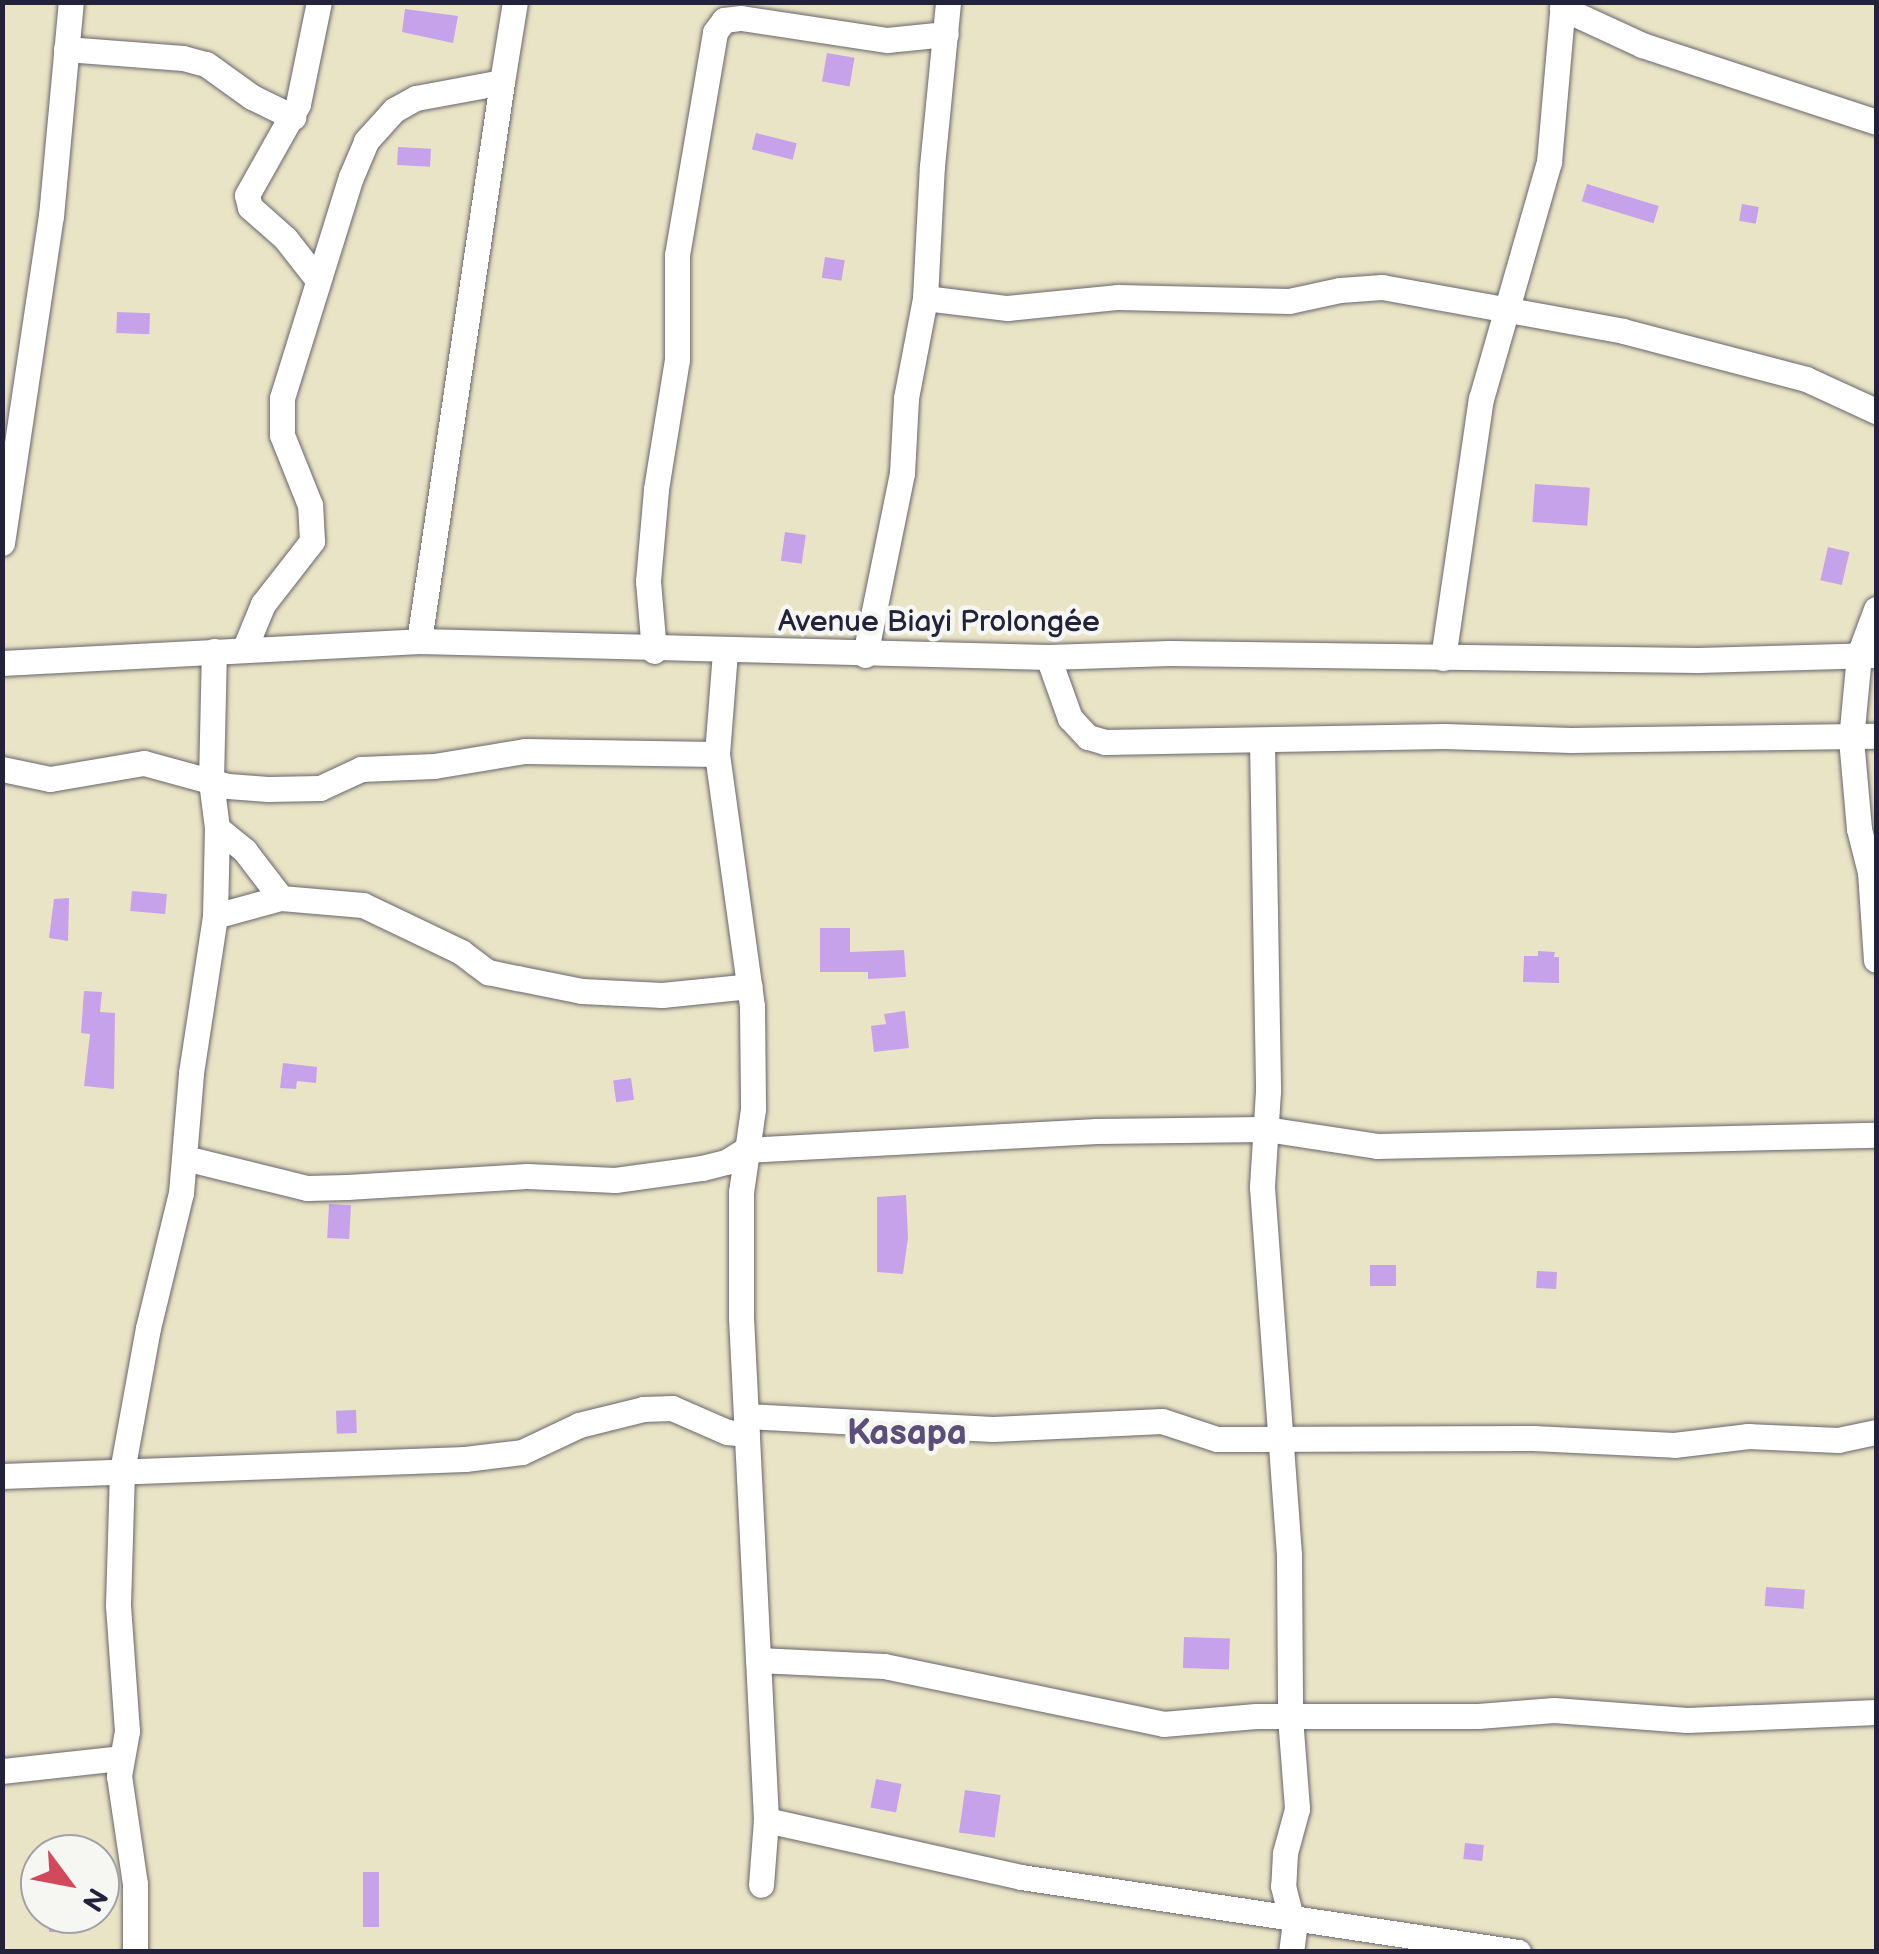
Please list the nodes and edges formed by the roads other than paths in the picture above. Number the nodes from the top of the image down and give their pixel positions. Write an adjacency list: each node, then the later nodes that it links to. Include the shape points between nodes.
1 (71, 2): 7 (street)
2 (319, 2): 9 (street)
3 (515, 2): 8 (street)
4 (948, 2): 6 (street)
5 (1562, 6): 10 (street, via 1642,45); 13 (street, via 1549,162)
6 (946, 34): 12 (street); 19 (street, via 887,40 741,18 724,20 715,32 677,255 677,360 648,582)
7 (66, 49): 9 (street, via 206,64); 15 (street, via 51,216)
8 (502, 82): 11 (street, via 416,98 394,110 366,141); 17 (street)
9 (293, 116): 11 (street, via 247,195 250,207)
10 (1876, 122)
11 (318, 280): 18 (street, via 282,398 282,435 310,504 312,540 263,604)
12 (925, 298): 13 (street, via 1007,308 1118,297 1234,303 1382,287); 22 (street, via 906,398 902,473)
13 (1506, 310): 14 (street, via 1562,317 1806,380); 25 (street, via 1481,399)
14 (1876, 411)
15 (2, 542)
16 (1876, 609): 23 (street)
17 (419, 641): 18 (street, Avenue Biayi Prolongée); 19 (street, Avenue Biayi Prolongée)
18 (244, 650): 20 (street, Avenue Biayi Prolongée)
19 (654, 650): 21 (street, Avenue Biayi Prolongée)
20 (214, 651): 26 (street, Avenue Biayi Prolongée); 31 (street)
21 (725, 652): 22 (street, Avenue Biayi Prolongée); 29 (street)
22 (865, 655): 24 (street, Avenue Biayi Prolongée)
23 (1868, 655): 25 (street, Avenue Biayi Prolongée); 27 (street)
24 (1048, 658): 25 (street, Avenue Biayi Prolongée); 28 (street, via 1070,718 1088,737)
25 (1443, 658)
26 (2, 663)
27 (1864, 738): 28 (street); 35 (street, via 1859,829 1870,872)
28 (1262, 741): 37 (street)
29 (717, 754): 31 (street, via 524,751 434,766 361,769 320,788); 36 (street)
30 (2, 769): 31 (street, via 50,780 144,763)
31 (211, 782): 32 (street)
32 (218, 828): 33 (street); 34 (street)
33 (282, 898): 34 (street); 36 (street, via 383,911 488,972 582,991 662,995)
34 (216, 916): 40 (street)
35 (1876, 960)
36 (750, 986): 39 (street, via 753,1108)
37 (1266, 1129): 38 (street, via 1378,1146); 39 (street); 43 (street, via 1262,1187)
38 (1876, 1135)
39 (745, 1150): 40 (street, via 714,1165 615,1180 527,1176 307,1188); 41 (street)
40 (185, 1158): 44 (street)
41 (746, 1425): 43 (street, via 992,1430 1162,1421 1217,1439); 44 (street, via 728,1432 672,1408 643,1409 579,1425 522,1452 465,1459); 46 (street)
42 (1876, 1432): 43 (street, via 1838,1440 1748,1436 1674,1445)
43 (1278, 1438): 48 (street, via 1289,1555)
44 (122, 1471): 45 (street); 49 (street, via 118,1605 128,1731)
45 (2, 1476)
46 (758, 1660): 48 (street, via 884,1666 1162,1724); 51 (street)
47 (1876, 1712): 48 (street, via 1727,1720 1554,1710)
48 (1290, 1716): 53 (street, via 1297,1810 1283,1886)
49 (122, 1758): 50 (street); 54 (street)
50 (2, 1771)
51 (766, 1820): 52 (street); 53 (street, via 1020,1876)
52 (762, 1884)
53 (1293, 1917): 55 (street); 56 (street)
54 (135, 1952)
55 (1291, 1952)
56 (1518, 1952)

